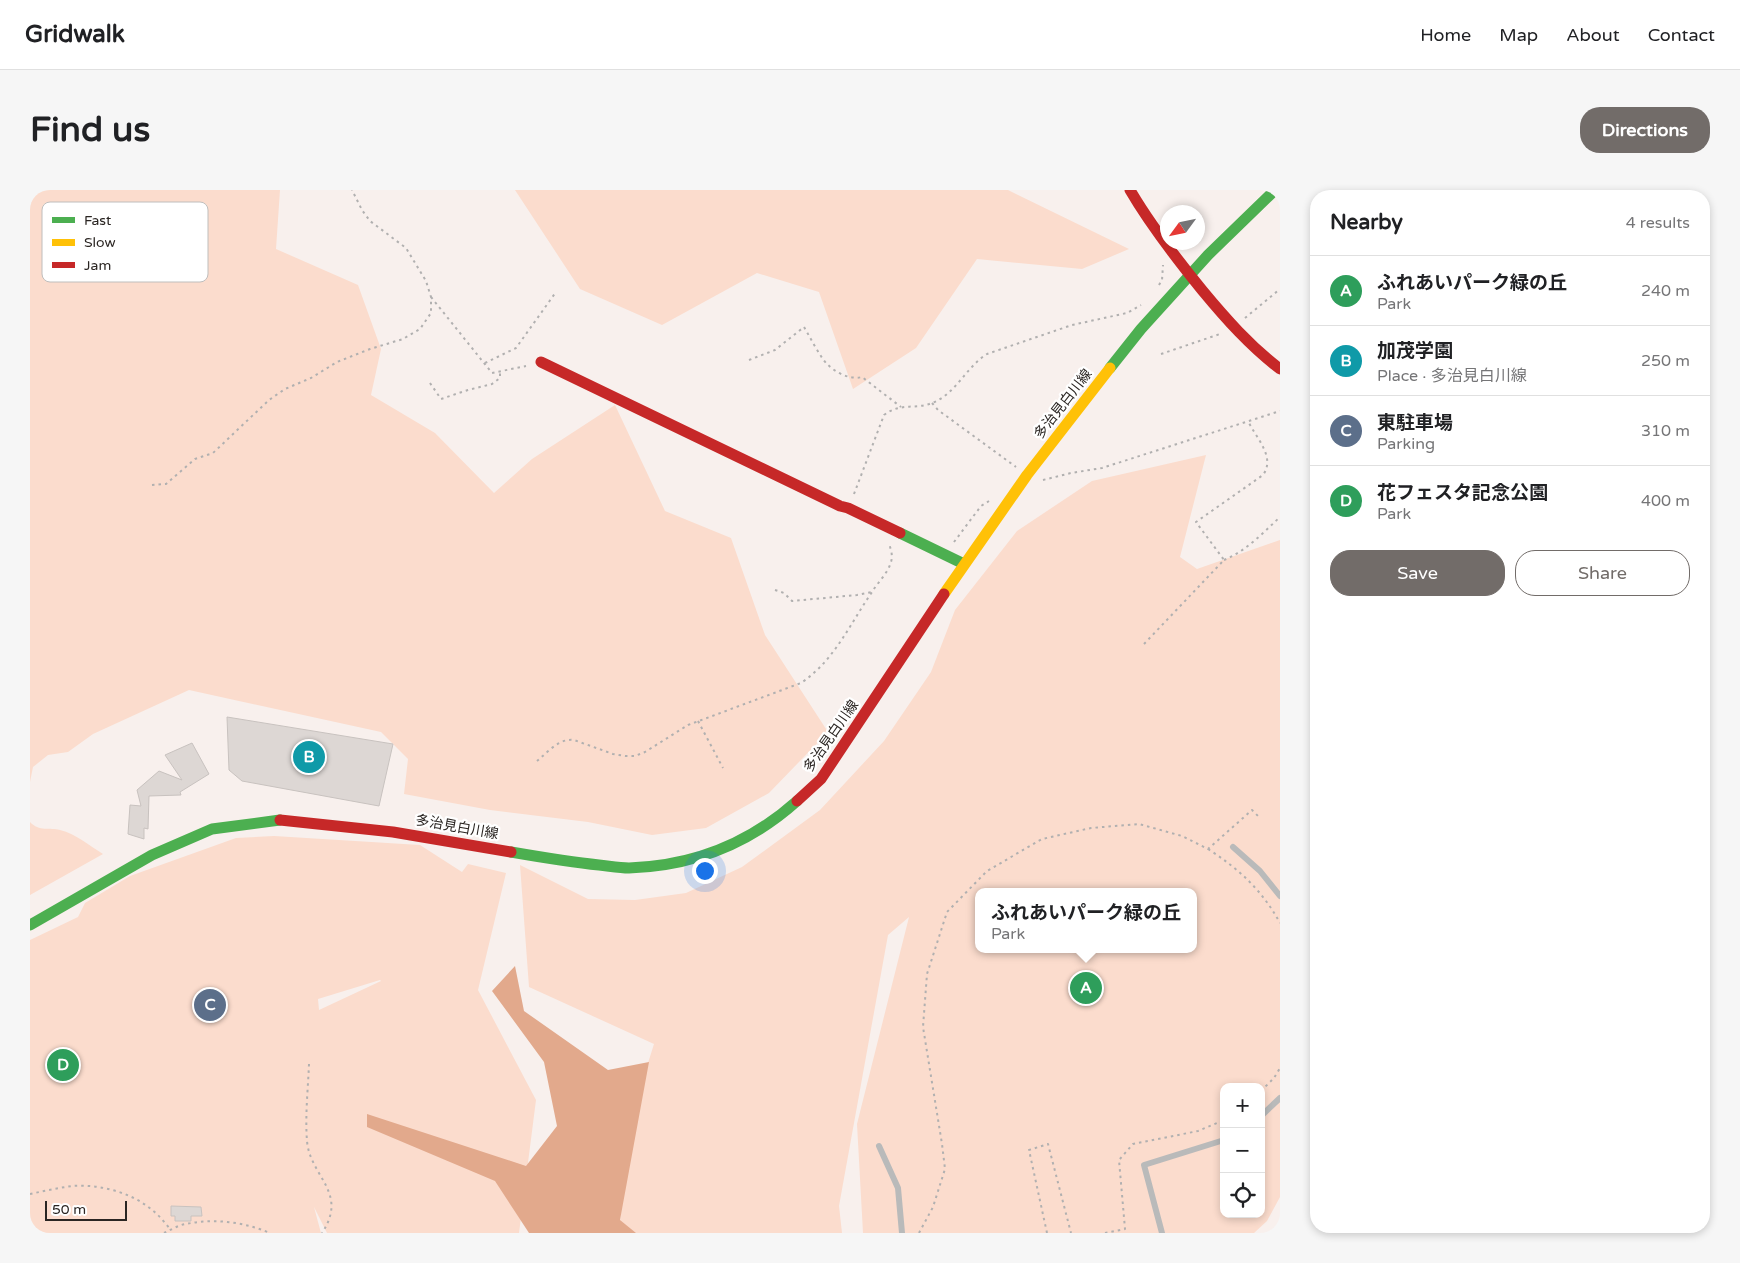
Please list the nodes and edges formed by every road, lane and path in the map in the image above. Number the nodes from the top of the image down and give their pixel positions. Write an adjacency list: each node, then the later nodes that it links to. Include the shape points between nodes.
1 (352, 190): 8 (path, via 370,221 406,248 426,281)
2 (1130, 190): 4 (main road)
3 (1275, 190): 5 (main road, 多治見白川線)
4 (1170, 251): 5 (main road); 6 (path, via 1164,260 1162,280)
5 (1190, 274): 13 (main road, via 1234,327); 20 (main road, 多治見白川線, via 1111,366)
6 (1156, 290)
7 (556, 292): 12 (path, via 516,348)
8 (431, 297): 12 (path); 21 (path, via 431,313 420,329 403,339 337,362 285,389 212,453 195,459 166,484)
9 (1142, 304): 16 (path, via 1127,313 1072,325 987,354 976,361 947,395)
10 (749, 360): 17 (path, via 776,350 804,327 826,364 847,377 862,377)
11 (541, 362): 14 (path); 23 (main road)
12 (485, 363): 14 (path, via 492,373)
13 (1280, 369)
14 (500, 373): 15 (path, via 500,378 492,384 441,399)
15 (430, 382)
16 (932, 403): 17 (path); 20 (path)
17 (901, 407): 23 (path, via 893,408 884,415)
18 (1280, 410): 19 (path)
19 (1248, 421): 20 (path, via 1102,468 1035,482); 27 (path, via 1263,444 1268,465 1263,475 1196,522)
20 (1027, 475): 28 (main road, 多治見白川線)
21 (152, 485)
22 (995, 498): 26 (path, via 981,506 958,535)
23 (848, 508): 26 (main road)
24 (1280, 517): 27 (path)
25 (887, 541): 30 (path, via 892,560)
26 (947, 556): 28 (main road)
27 (1224, 560): 31 (path)
28 (964, 564): 40 (main road, 多治見白川線, via 821,779 787,810 750,836 718,851 680,863 628,868 570,862 393,832 282,820 264,821 212,829 152,854)
29 (776, 590): 30 (path, via 784,592 792,601)
30 (872, 592): 32 (path, via 839,646 811,676 789,688)
31 (1144, 644)
32 (698, 721): 33 (path, via 635,756 613,754 567,739); 34 (path)
33 (537, 761)
34 (723, 768)
35 (1258, 816): 37 (path, via 1252,810)
36 (1233, 847): 38 (lane, via 1260,871)
37 (1208, 849): 39 (path, via 1231,864 1252,884); 54 (path, via 1182,836 1139,824 1091,828 1042,839 987,871 947,912 927,974 923,1027 945,1169 933,1207)
38 (1280, 896)
39 (1280, 923)
40 (30, 925)
41 (309, 1064): 52 (path, via 307,1141 310,1157 328,1188 331,1204)
42 (1280, 1068): 43 (path)
43 (1265, 1086)
44 (1280, 1098): 45 (lane)
45 (1265, 1112)
46 (1220, 1141): 57 (lane, via 1144,1165)
47 (879, 1146): 53 (lane, via 898,1188)
48 (30, 1194): 49 (path, via 73,1186 108,1188 153,1210)
49 (170, 1230): 50 (path); 51 (path, via 184,1224 234,1222)
50 (164, 1233)
51 (269, 1233)
52 (322, 1233)
53 (902, 1233)
54 (919, 1233)
55 (1046, 1233): 56 (path, via 1028,1150 1048,1144)
56 (1071, 1233)
57 (1162, 1233)

